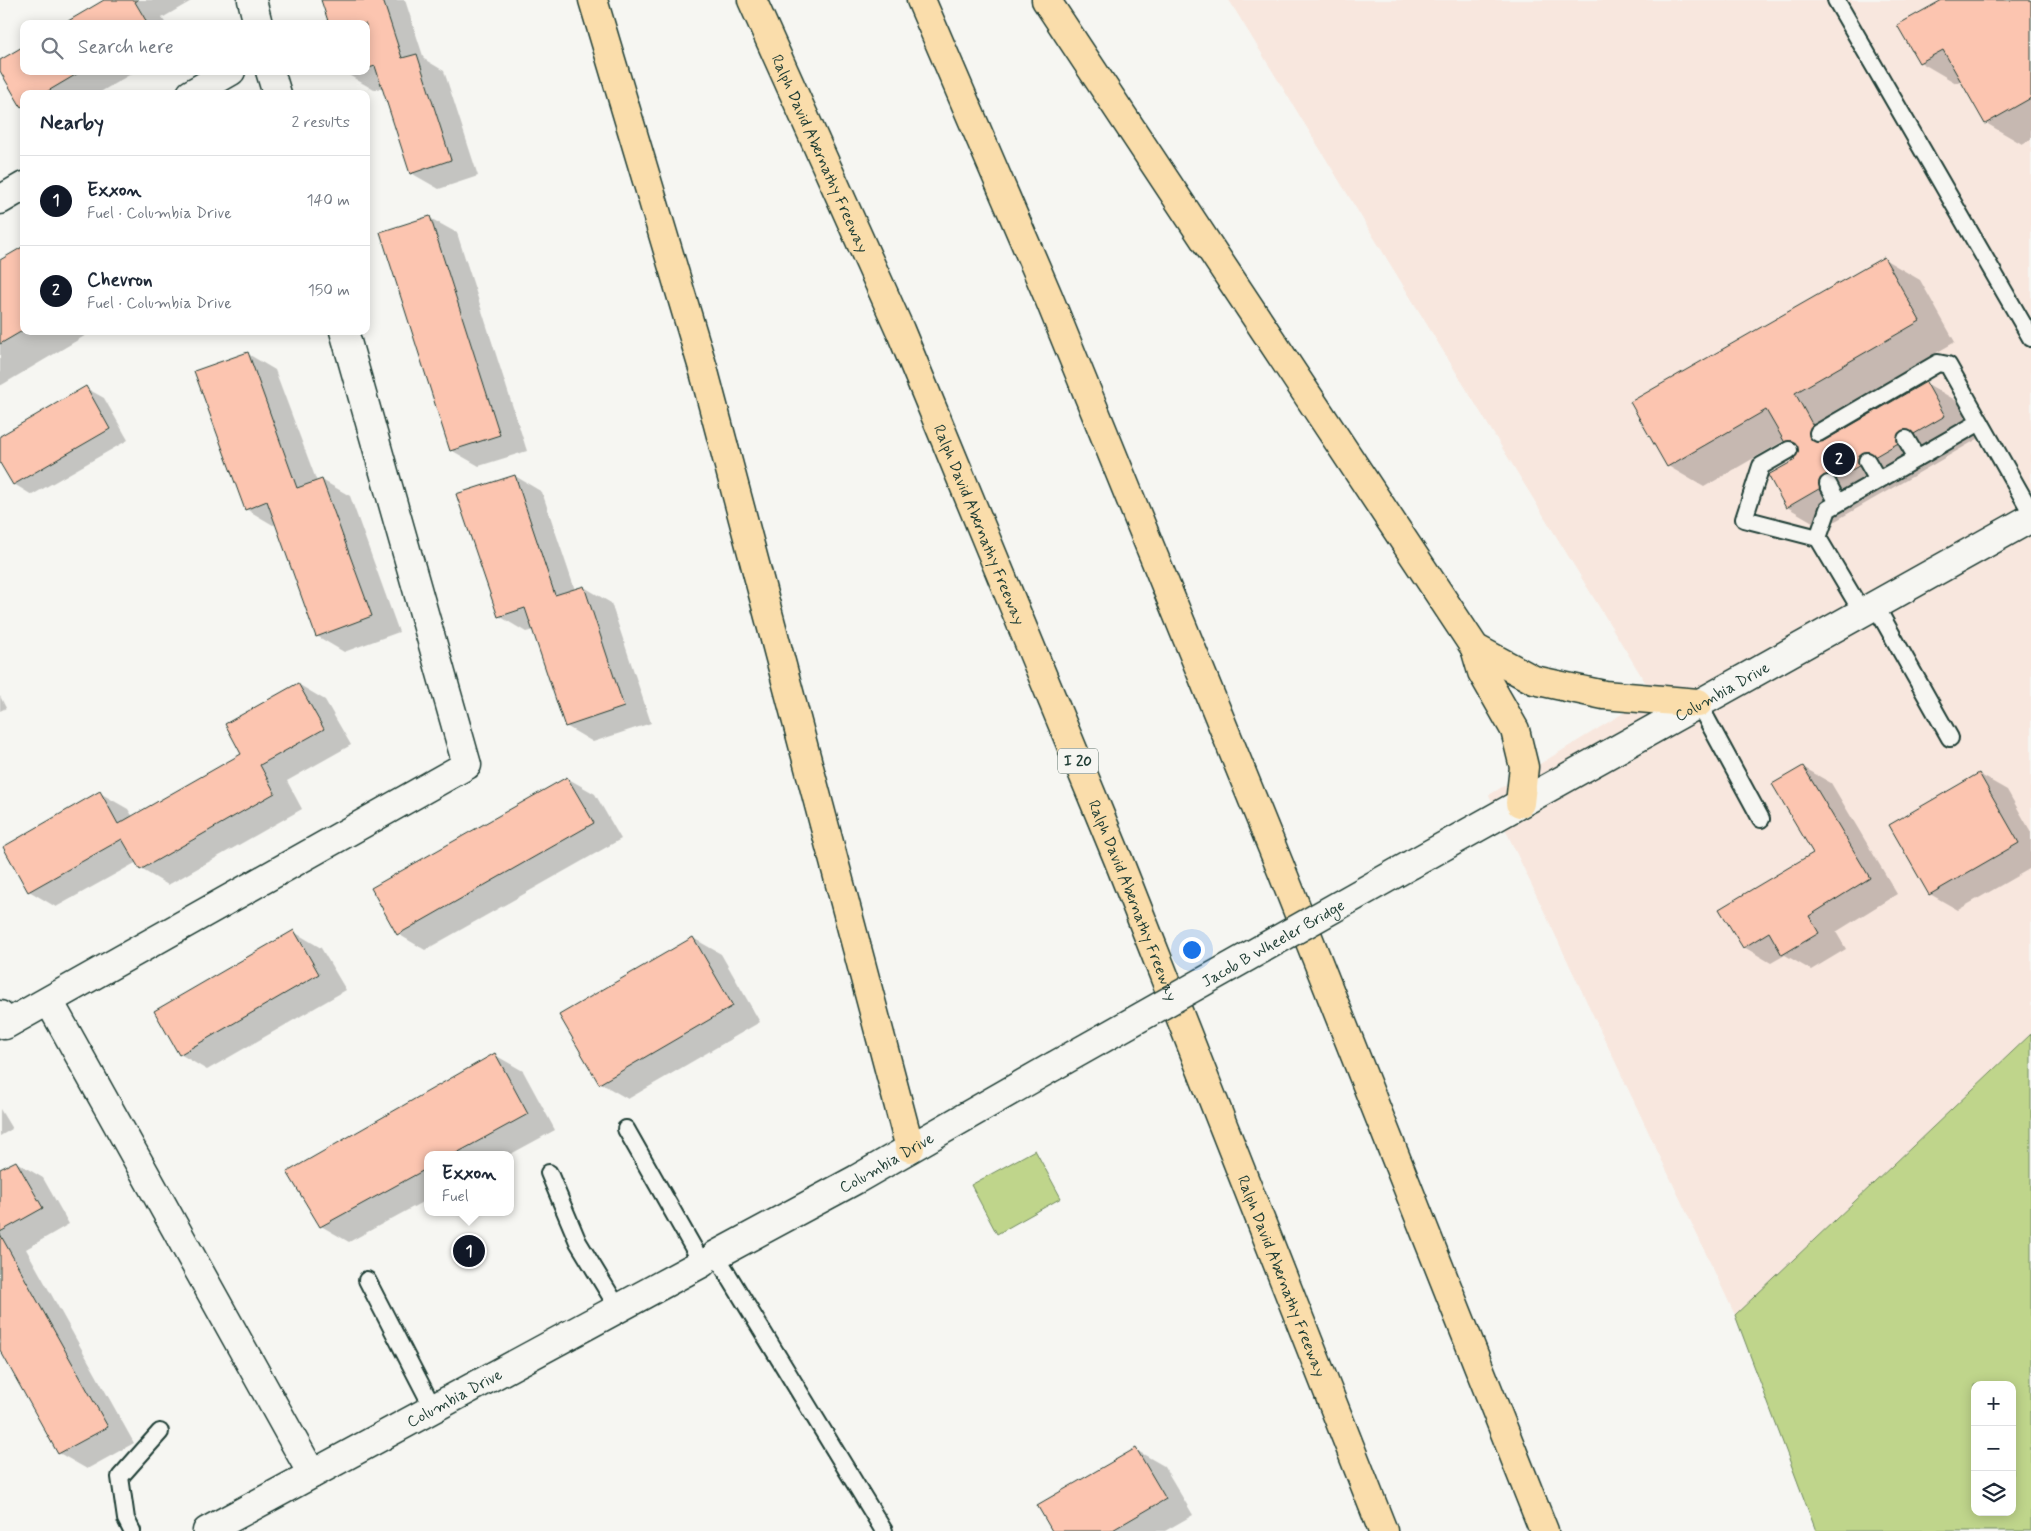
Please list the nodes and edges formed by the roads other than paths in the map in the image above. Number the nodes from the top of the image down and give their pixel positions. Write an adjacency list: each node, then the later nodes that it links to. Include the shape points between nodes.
1 (252, 0): 7 (main road)
2 (593, 0): 39 (highway, via 703,368)
3 (752, 0): 50 (highway, Ralph David Abernathy Freeway / I 20, via 900,330 1118,860)
4 (920, 0): 51 (highway, via 1056,314 1287,883)
5 (1046, 0): 29 (highway)
6 (1836, 0): 15 (lane)
7 (257, 20)
8 (224, 75): 10 (main road)
9 (271, 75): 11 (main road)
10 (198, 90)
11 (276, 90)
12 (20, 188): 13 (main road)
13 (0, 200)
14 (345, 335): 35 (main road, via 466,765)
15 (2031, 338)
16 (1980, 422): 17 (lane, via 1948,365 1938,363 1885,400 1845,423); 20 (lane); 25 (lane)
17 (1818, 433)
18 (1906, 438): 20 (lane)
19 (1789, 450): 27 (lane, via 1761,466 1744,519)
20 (1917, 458): 22 (lane)
21 (1867, 461): 22 (lane)
22 (1878, 480): 24 (lane)
23 (1828, 484): 24 (lane)
24 (1838, 503): 27 (lane, via 1828,509)
25 (2031, 512)
26 (2031, 518): 28 (main road, Columbia Drive)
27 (1818, 538): 28 (lane)
28 (1868, 609): 30 (main road, Columbia Drive); 31 (lane)
29 (1475, 648): 30 (highway, via 1534,680 1604,695); 32 (highway, via 1482,672 1515,730 1524,767)
30 (1698, 703): 32 (main road, Columbia Drive); 33 (lane)
31 (1950, 738)
32 (1520, 803): 34 (main road, Columbia Drive)
33 (1761, 819)
34 (1412, 864): 37 (main road, Jacob B Wheeler Bridge, bridge)
35 (49, 1001): 36 (main road, via 6,1025); 46 (main road)
36 (0, 1015)
37 (1054, 1066): 39 (main road, Columbia Drive)
38 (626, 1129): 41 (lane)
39 (910, 1148): 41 (main road, Columbia Drive)
40 (549, 1173): 43 (lane, via 578,1242)
41 (709, 1259): 43 (main road, Columbia Drive); 49 (lane)
42 (367, 1280): 44 (lane)
43 (618, 1308): 44 (main road, Columbia Drive)
44 (433, 1408): 46 (main road, Columbia Drive)
45 (160, 1432): 47 (lane, via 120,1477 126,1519)
46 (312, 1474): 48 (main road, Columbia Drive)
47 (132, 1531)
48 (207, 1531)
49 (884, 1531)
50 (1383, 1531)
51 (1544, 1531)

